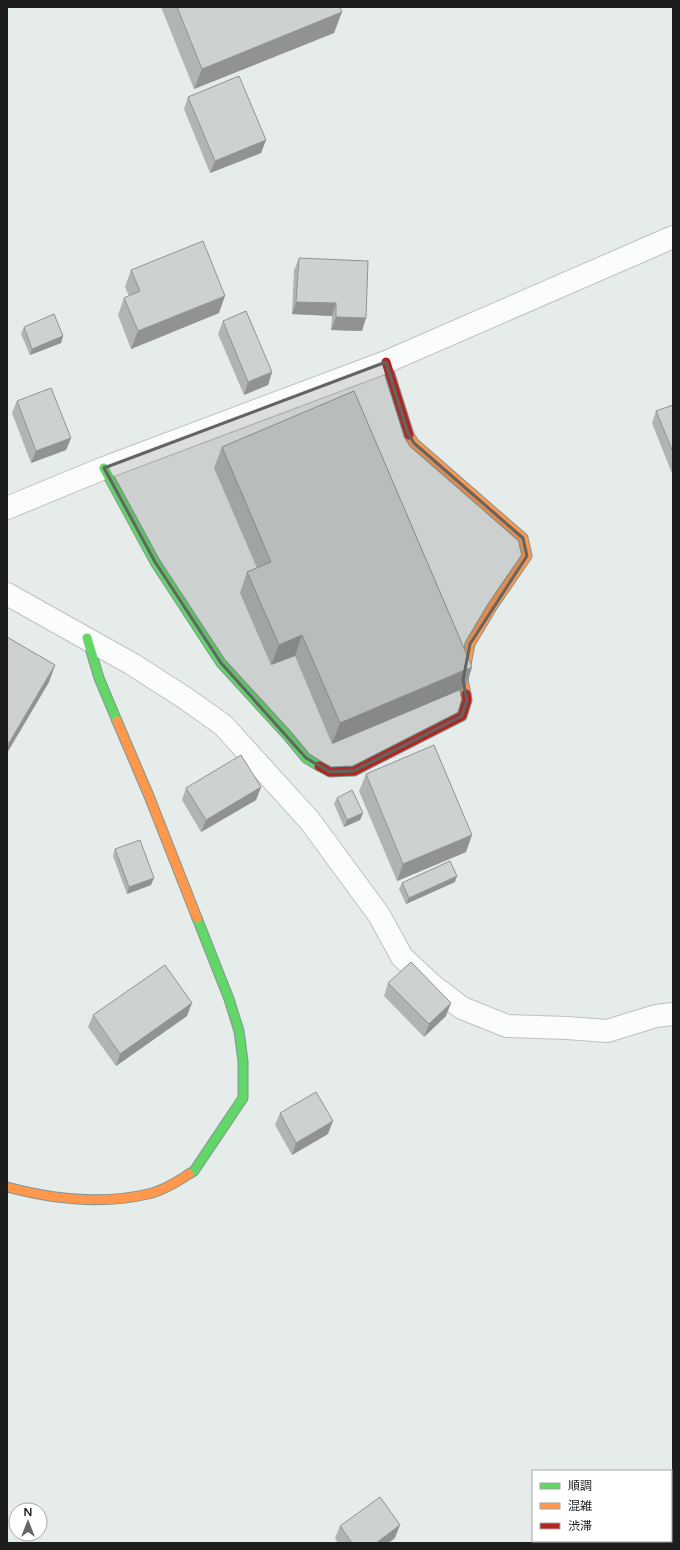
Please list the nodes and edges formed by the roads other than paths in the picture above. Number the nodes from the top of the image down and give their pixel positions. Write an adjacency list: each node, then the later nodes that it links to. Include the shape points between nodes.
1 (673, 237): 2 (street)
2 (386, 362): 3 (street); 3 (street, via 408,433 414,443 523,538 527,556 470,644 463,680 467,700 462,716 354,771 330,772 306,758 221,663 155,562)
3 (104, 468): 4 (street)
4 (7, 508)
5 (7, 594): 6 (street)
6 (87, 638): 7 (street, via 132,664 223,725 310,821 379,915 402,957 462,1008 506,1026 607,1031 656,1016); 8 (street, via 99,678 149,796 231,1006 239,1031 243,1060 242,1098 194,1171 149,1194 112,1200 80,1199 33,1194)
7 (673, 1014)
8 (7, 1187)

